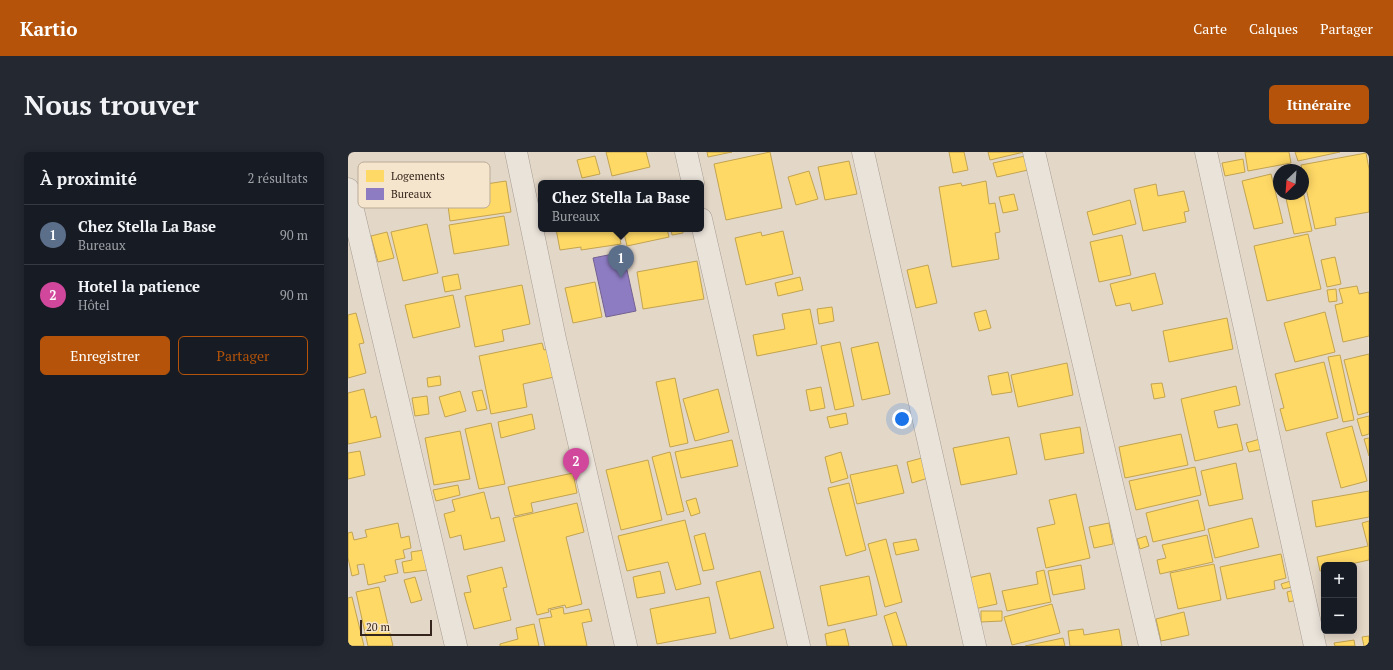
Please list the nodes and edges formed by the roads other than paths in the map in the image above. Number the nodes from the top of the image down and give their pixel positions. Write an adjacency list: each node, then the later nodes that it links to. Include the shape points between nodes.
1 (516, 152): 10 (street, via 555,339)
2 (686, 152): 6 (street)
3 (863, 152): 12 (street)
4 (1034, 152): 13 (street)
5 (1206, 152): 14 (street)
6 (692, 180)
7 (348, 189): 9 (street)
8 (704, 232): 11 (street)
9 (456, 646)
10 (626, 646)
11 (799, 646)
12 (975, 646)
13 (1150, 646)
14 (1315, 646)

